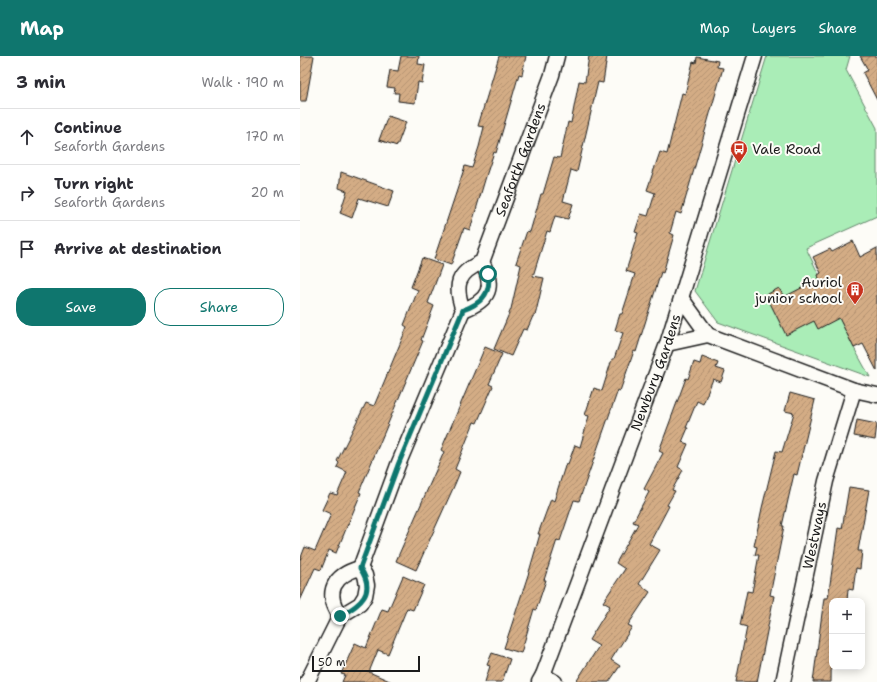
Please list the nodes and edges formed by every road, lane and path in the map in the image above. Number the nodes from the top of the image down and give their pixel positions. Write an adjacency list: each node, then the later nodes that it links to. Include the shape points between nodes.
1 (557, 56): 3 (street, Seaforth Gardens)
2 (755, 56): 4 (street, Newbury Gardens)
3 (482, 262): 5 (street, via 466,271 459,282 457,292); 5 (street, via 490,284 482,300)
4 (682, 299): 6 (street); 7 (street, Newbury Gardens)
5 (463, 310): 10 (street, via 398,465)
6 (708, 335): 7 (street); 8 (street)
7 (667, 344): 12 (street, Newbury Gardens)
8 (854, 390): 9 (street); 14 (street, Westways, via 826,481)
9 (877, 394)
10 (360, 568): 11 (street, via 367,585 365,596 360,604); 11 (street, via 347,572 335,585 333,605)
11 (340, 616): 13 (street)
12 (546, 680)
13 (307, 682)
14 (783, 682)

